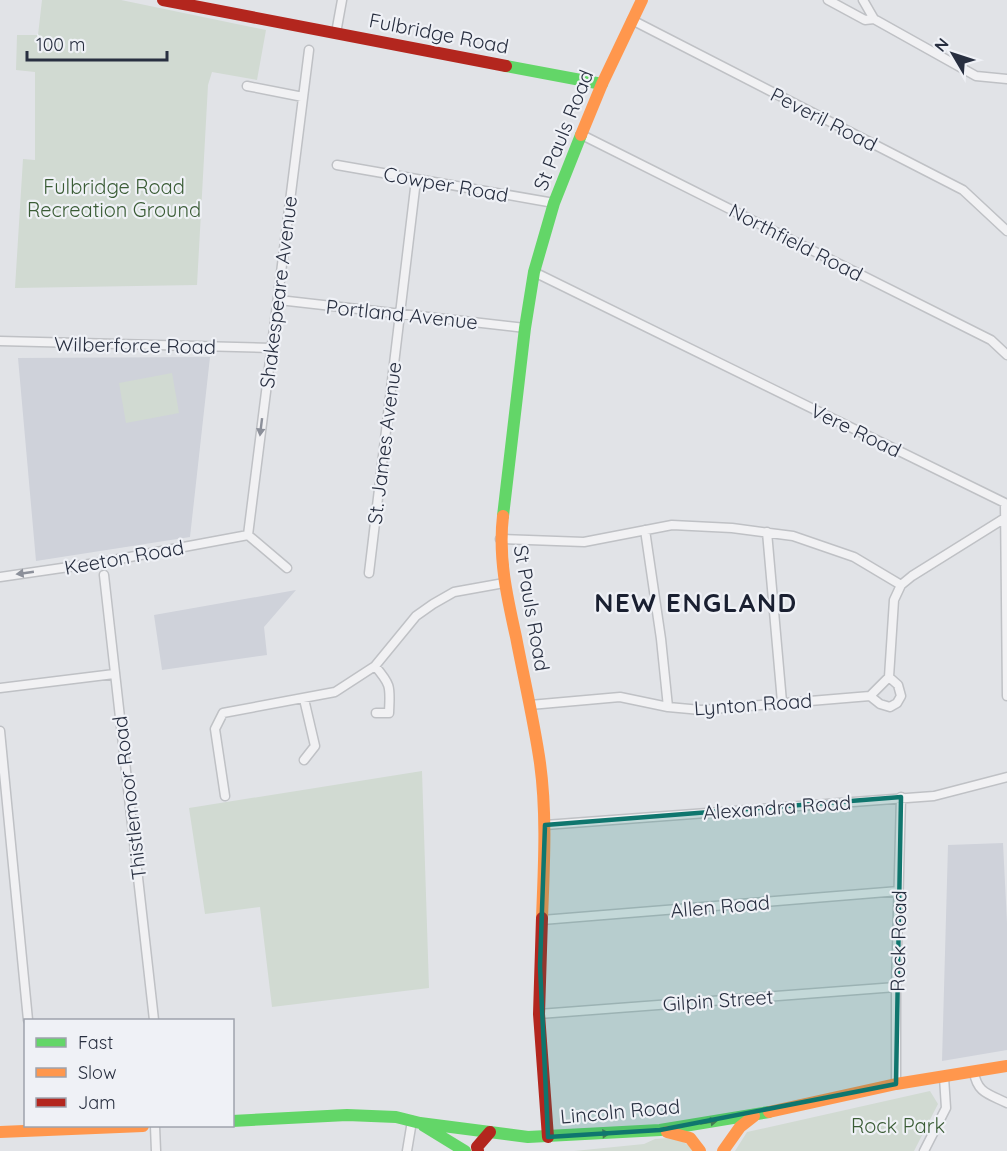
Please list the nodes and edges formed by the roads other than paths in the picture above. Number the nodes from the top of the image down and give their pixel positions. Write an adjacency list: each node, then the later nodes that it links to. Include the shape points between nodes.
1 (163, 0): 8 (street, Fulbridge Road)
2 (342, 0): 8 (street)
3 (642, 0): 7 (street, St Pauls Road)
4 (828, 0): 6 (street, via 866,20)
5 (862, 0): 6 (street)
6 (874, 19): 10 (street, via 976,76)
7 (632, 20): 11 (street, St Pauls Road); 18 (street, Peveril Road, via 963,190)
8 (336, 33): 11 (street, Fulbridge Road)
9 (309, 50): 13 (street, Shakespeare Avenue)
10 (1007, 79)
11 (602, 84): 14 (street, St Pauls Road)
12 (247, 86): 13 (street)
13 (303, 97): 20 (street, Shakespeare Avenue)
14 (582, 135): 17 (street, St Pauls Road); 25 (street, Northfield Road, via 991,340)
15 (337, 165): 16 (street, Cowper Road)
16 (416, 180): 17 (street, Cowper Road); 21 (street, St. James Avenue)
17 (554, 203): 19 (street, St Pauls Road)
18 (1007, 231)
19 (534, 272): 22 (street, St Pauls Road); 26 (street, Vere Road)
20 (279, 300): 21 (street, Portland Avenue); 24 (street, Shakespeare Avenue)
21 (400, 314): 22 (street, Portland Avenue); 33 (street, St. James Avenue)
22 (525, 328): 31 (street, St Pauls Road)
23 (0, 341): 24 (street, Wilberforce Road)
24 (271, 348): 30 (street, Shakespeare Avenue, one-way to 30)
25 (1007, 355)
26 (1006, 501): 27 (street, Vere Road)
27 (1005, 518): 37 (street); 43 (street, Vere Road)
28 (645, 530): 29 (street, via 672,525); 31 (street, via 584,542); 47 (street)
29 (767, 532): 37 (street, via 793,536 854,557); 45 (street)
30 (248, 535): 32 (street); 35 (street, Keeton Road, one-way to 35)
31 (500, 539): 36 (street, St Pauls Road)
32 (287, 568)
33 (369, 573)
34 (104, 575): 39 (street, Thistlemoor Road)
35 (0, 577)
36 (504, 583): 38 (street, via 454,592 433,604 416,616); 46 (street, St Pauls Road)
37 (901, 585): 40 (street, Lynton Road, via 894,600)
38 (375, 666): 44 (street, via 335,692); 48 (street, via 389,683 390,697 390,713)
39 (114, 675): 41 (street); 60 (street, Thistlemoor Road)
40 (889, 677): 42 (street); 42 (street, Lynton Road, via 898,685 901,696 897,703 890,707)
41 (0, 688)
42 (870, 696): 45 (street, Lynton Road)
43 (1007, 696)
44 (304, 699): 50 (street, via 315,746); 52 (street, via 223,713 215,729)
45 (782, 702): 47 (street, Lynton Road, via 701,710)
46 (530, 705): 47 (street, Lynton Road, via 620,697); 54 (street, St Pauls Road, via 540,764)
47 (668, 707)
48 (376, 713)
49 (0, 731): 59 (street)
50 (304, 760)
51 (1007, 777): 53 (street, Alexandra Road, via 933,796)
52 (225, 796)
53 (901, 797): 54 (street, Alexandra Road); 55 (street, Rock Road)
54 (544, 825): 56 (street, St Pauls Road)
55 (899, 891): 56 (street, Allen Road); 57 (street, Rock Road)
56 (542, 920): 58 (street, St Pauls Road)
57 (896, 987): 58 (street, Gilpin Street); 64 (street, Rock Road)
58 (539, 1014): 75 (street, St Pauls Road)
59 (28, 1019)
60 (154, 1019)
61 (1007, 1066): 62 (street, Lincoln Road)
62 (974, 1072): 63 (street, Lincoln Road); 65 (street, via 980,1089)
63 (944, 1077): 64 (street, Lincoln Road); 82 (street, via 946,1108)
64 (896, 1084): 66 (street, Lincoln Road)
65 (1007, 1103)
66 (757, 1114): 72 (street, Lincoln Road, one-way to 66); 81 (street, via 736,1130)
67 (234, 1121): 68 (street, Lincoln Road, via 347,1115)
68 (416, 1122): 74 (street, Lincoln Road); 77 (street); 78 (street)
69 (74, 1127): 71 (street)
70 (156, 1127): 76 (street)
71 (39, 1128): 73 (street)
72 (660, 1131): 75 (street, Lincoln Road, one-way to 72); 80 (street, via 690,1138)
73 (0, 1132)
74 (489, 1132): 75 (street, Lincoln Road); 79 (street)
75 (548, 1137)
76 (156, 1151)
77 (407, 1151)
78 (465, 1151)
79 (478, 1151)
80 (700, 1151)
81 (723, 1151)
82 (924, 1151)

